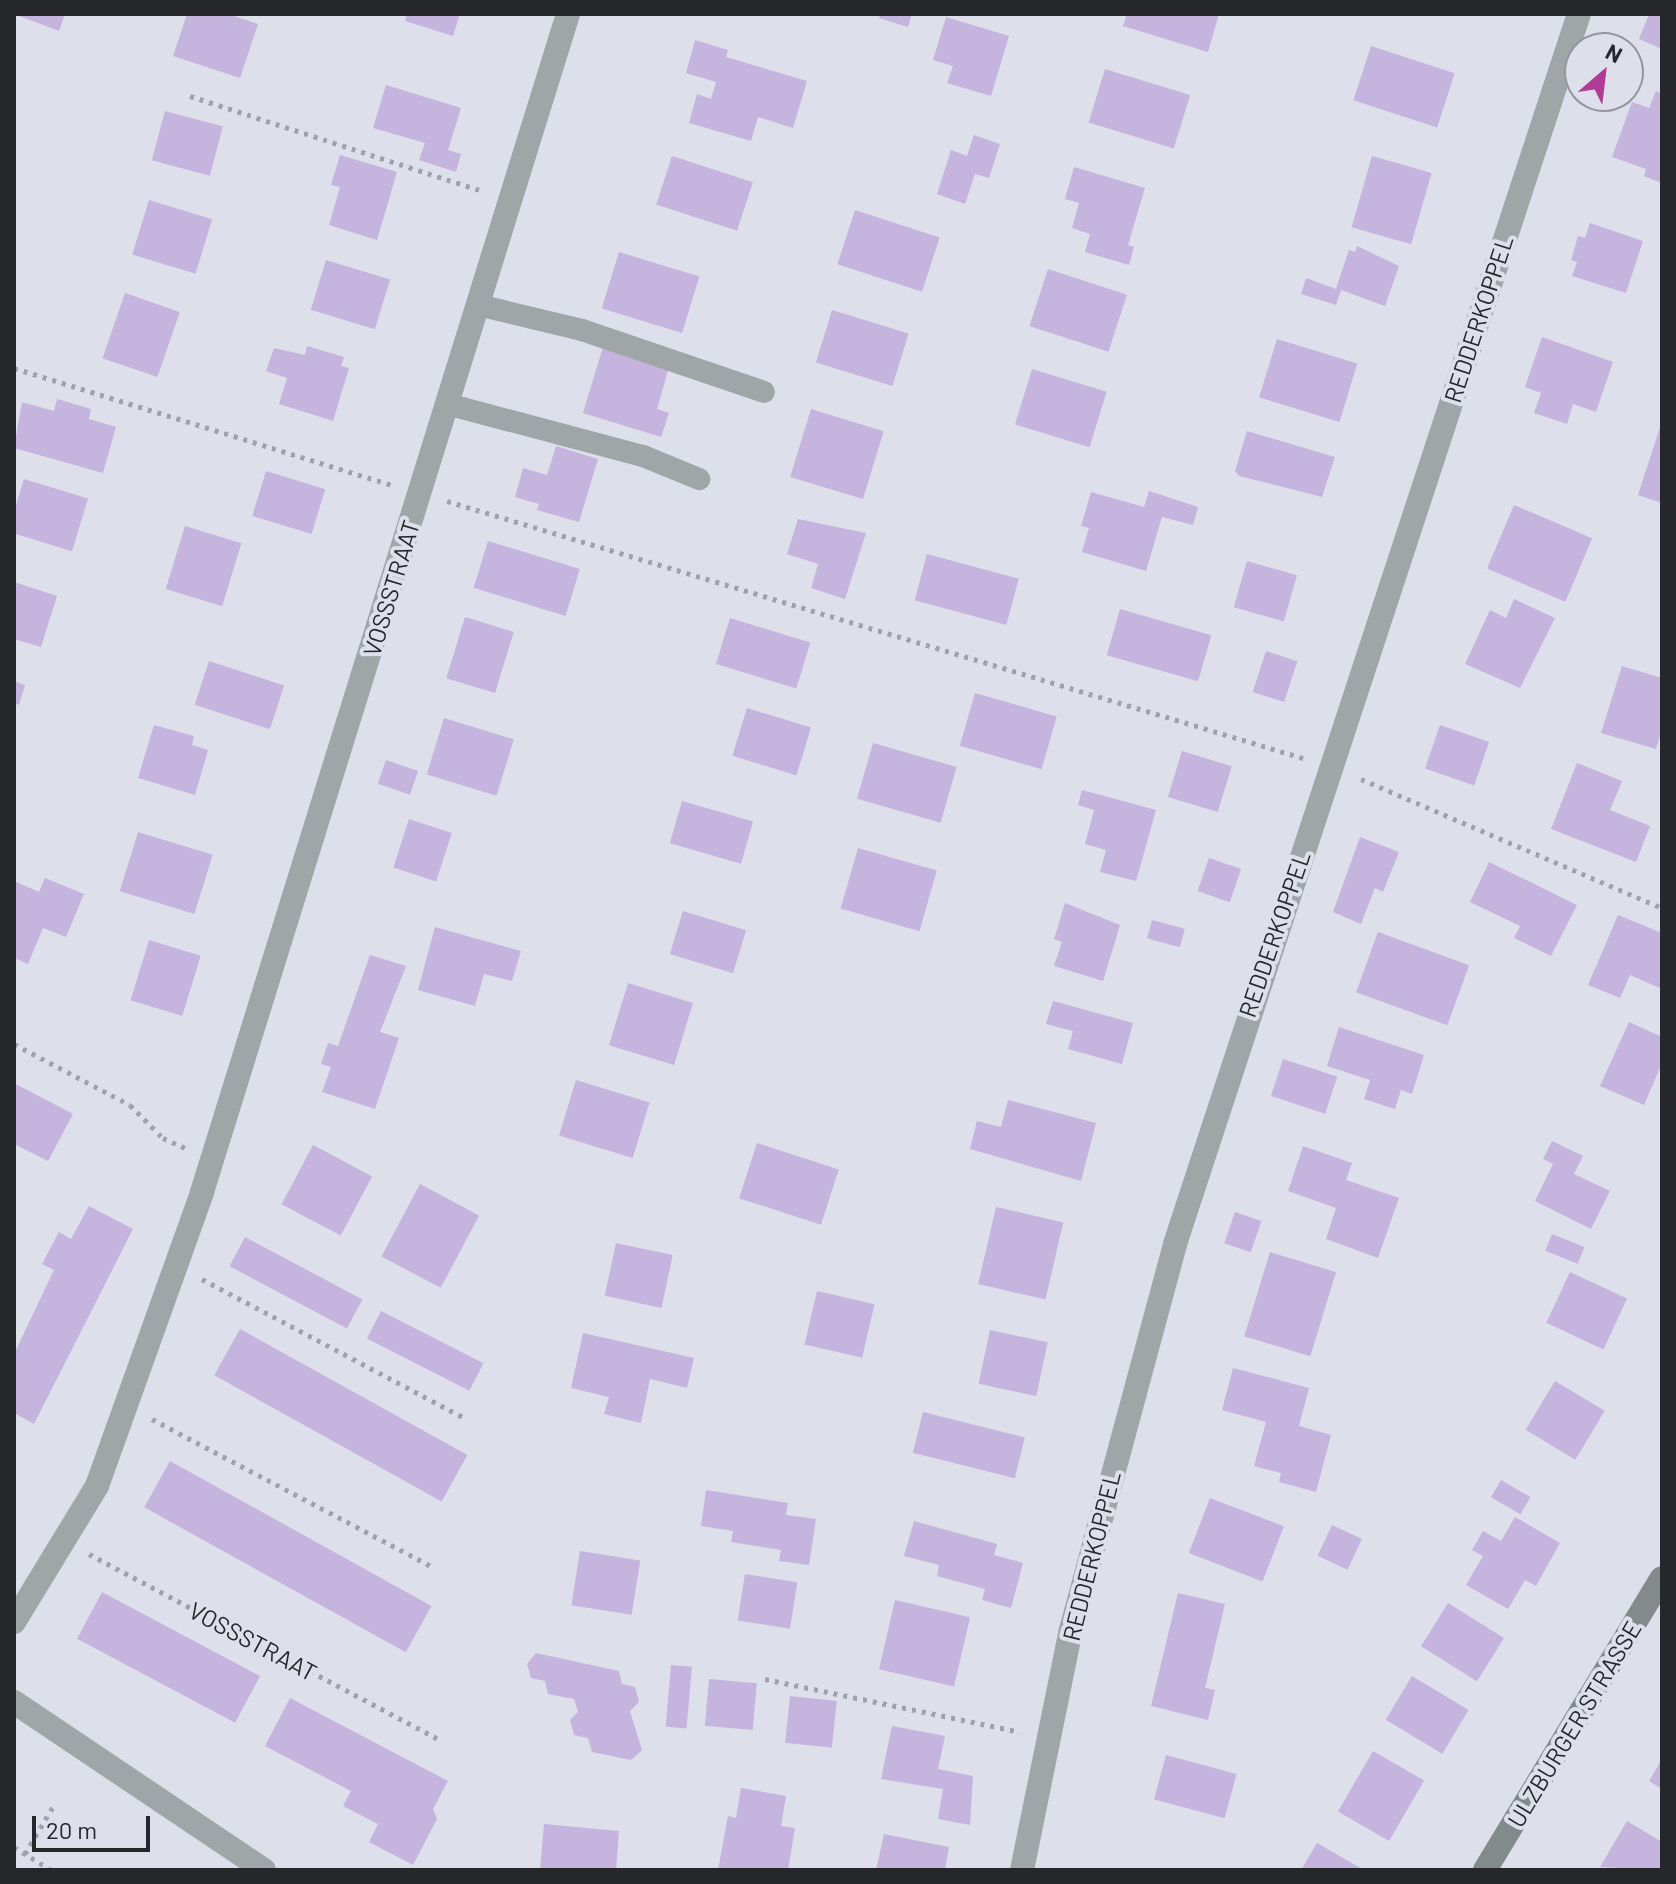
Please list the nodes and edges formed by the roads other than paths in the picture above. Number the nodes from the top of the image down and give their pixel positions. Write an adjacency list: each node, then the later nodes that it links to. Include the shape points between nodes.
1 (568, 14): 3 (street, VOSSSTRAAT)
2 (1579, 14): 11 (street, REDDERKOPPEL, via 1240,1031 1175,1244 1094,1538)
3 (478, 305): 4 (lane, via 582,330); 5 (street, VOSSSTRAAT)
4 (764, 392)
5 (447, 404): 6 (lane, via 643,456); 8 (street, VOSSSTRAAT, via 176,1266 97,1486)
6 (699, 479)
7 (1662, 1578): 12 (main road, ULZBURGER STRASSE)
8 (14, 1622)
9 (14, 1702): 10 (street)
10 (264, 1870)
11 (1022, 1870)
12 (1485, 1870)

